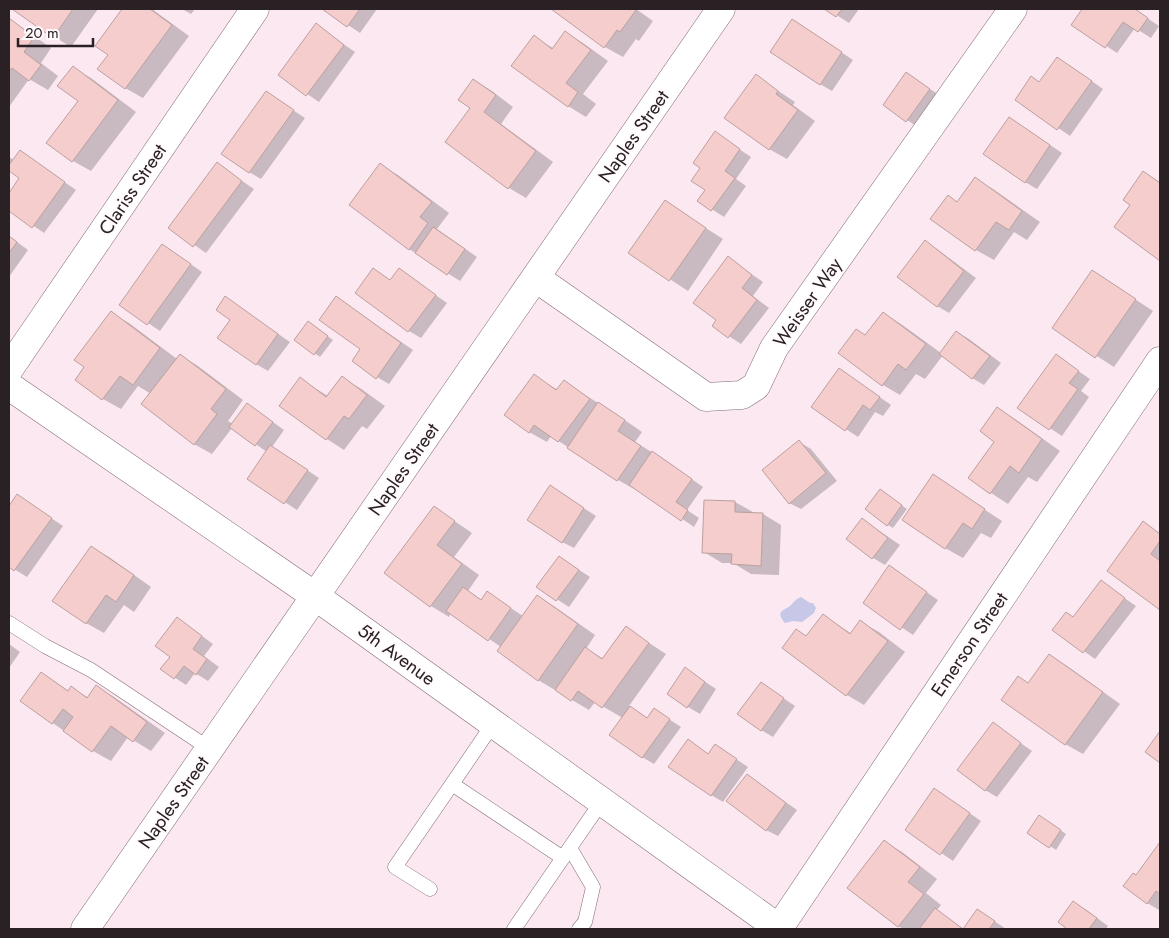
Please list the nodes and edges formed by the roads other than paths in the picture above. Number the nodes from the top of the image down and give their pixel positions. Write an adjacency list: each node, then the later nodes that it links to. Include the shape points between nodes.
1 (255, 9): 6 (street, Clariss Street)
2 (721, 9): 4 (street, Naples Street)
3 (1013, 9): 4 (street, Weisser Way, via 774,348 756,386 742,395 706,397)
4 (536, 278): 8 (street, Naples Street)
5 (1160, 361): 19 (street, Emerson Street)
6 (9, 369)
7 (9, 386): 8 (street, 5th Avenue)
8 (315, 596): 10 (street, 5th Avenue); 11 (street, Naples Street)
9 (9, 623): 11 (lane, via 91,670)
10 (494, 724): 12 (lane); 13 (street, 5th Avenue)
11 (210, 748): 16 (street, Naples Street)
12 (452, 784): 14 (lane); 15 (lane, via 395,868)
13 (602, 802): 14 (lane); 19 (street, 5th Avenue)
14 (566, 853): 17 (lane); 18 (lane, via 593,887 585,922)
15 (430, 889)
16 (85, 929)
17 (514, 929)
18 (579, 929)
19 (779, 929)

